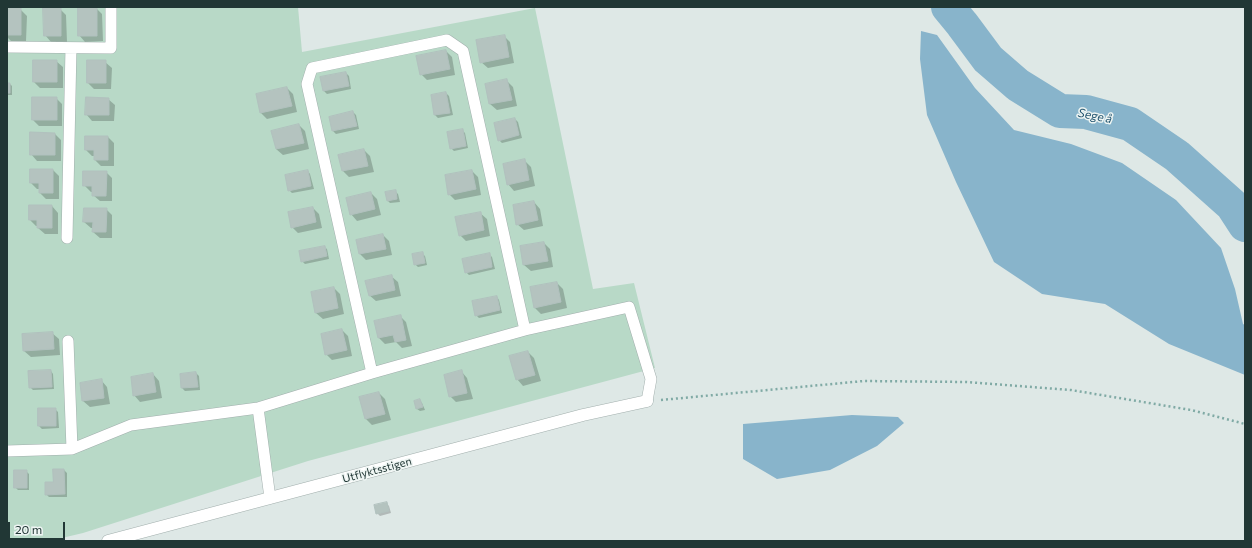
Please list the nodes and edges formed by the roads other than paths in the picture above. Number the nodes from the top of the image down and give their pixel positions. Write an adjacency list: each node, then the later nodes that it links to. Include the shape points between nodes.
1 (111, 7): 3 (lane, via 111,48)
2 (7, 47): 3 (lane)
3 (71, 48): 4 (lane)
4 (67, 238)
5 (525, 330): 7 (lane); 7 (lane, via 463,51 447,40 312,68 307,84); 8 (lane, via 629,307 651,379)
6 (68, 340): 10 (lane)
7 (372, 373): 9 (lane)
8 (647, 401): 12 (street, Utflyktsstigen, via 583,415)
9 (258, 408): 10 (lane, via 131,425); 12 (lane)
10 (72, 450): 11 (lane)
11 (7, 451)
12 (270, 498): 13 (street, Utflyktsstigen)
13 (108, 541)

